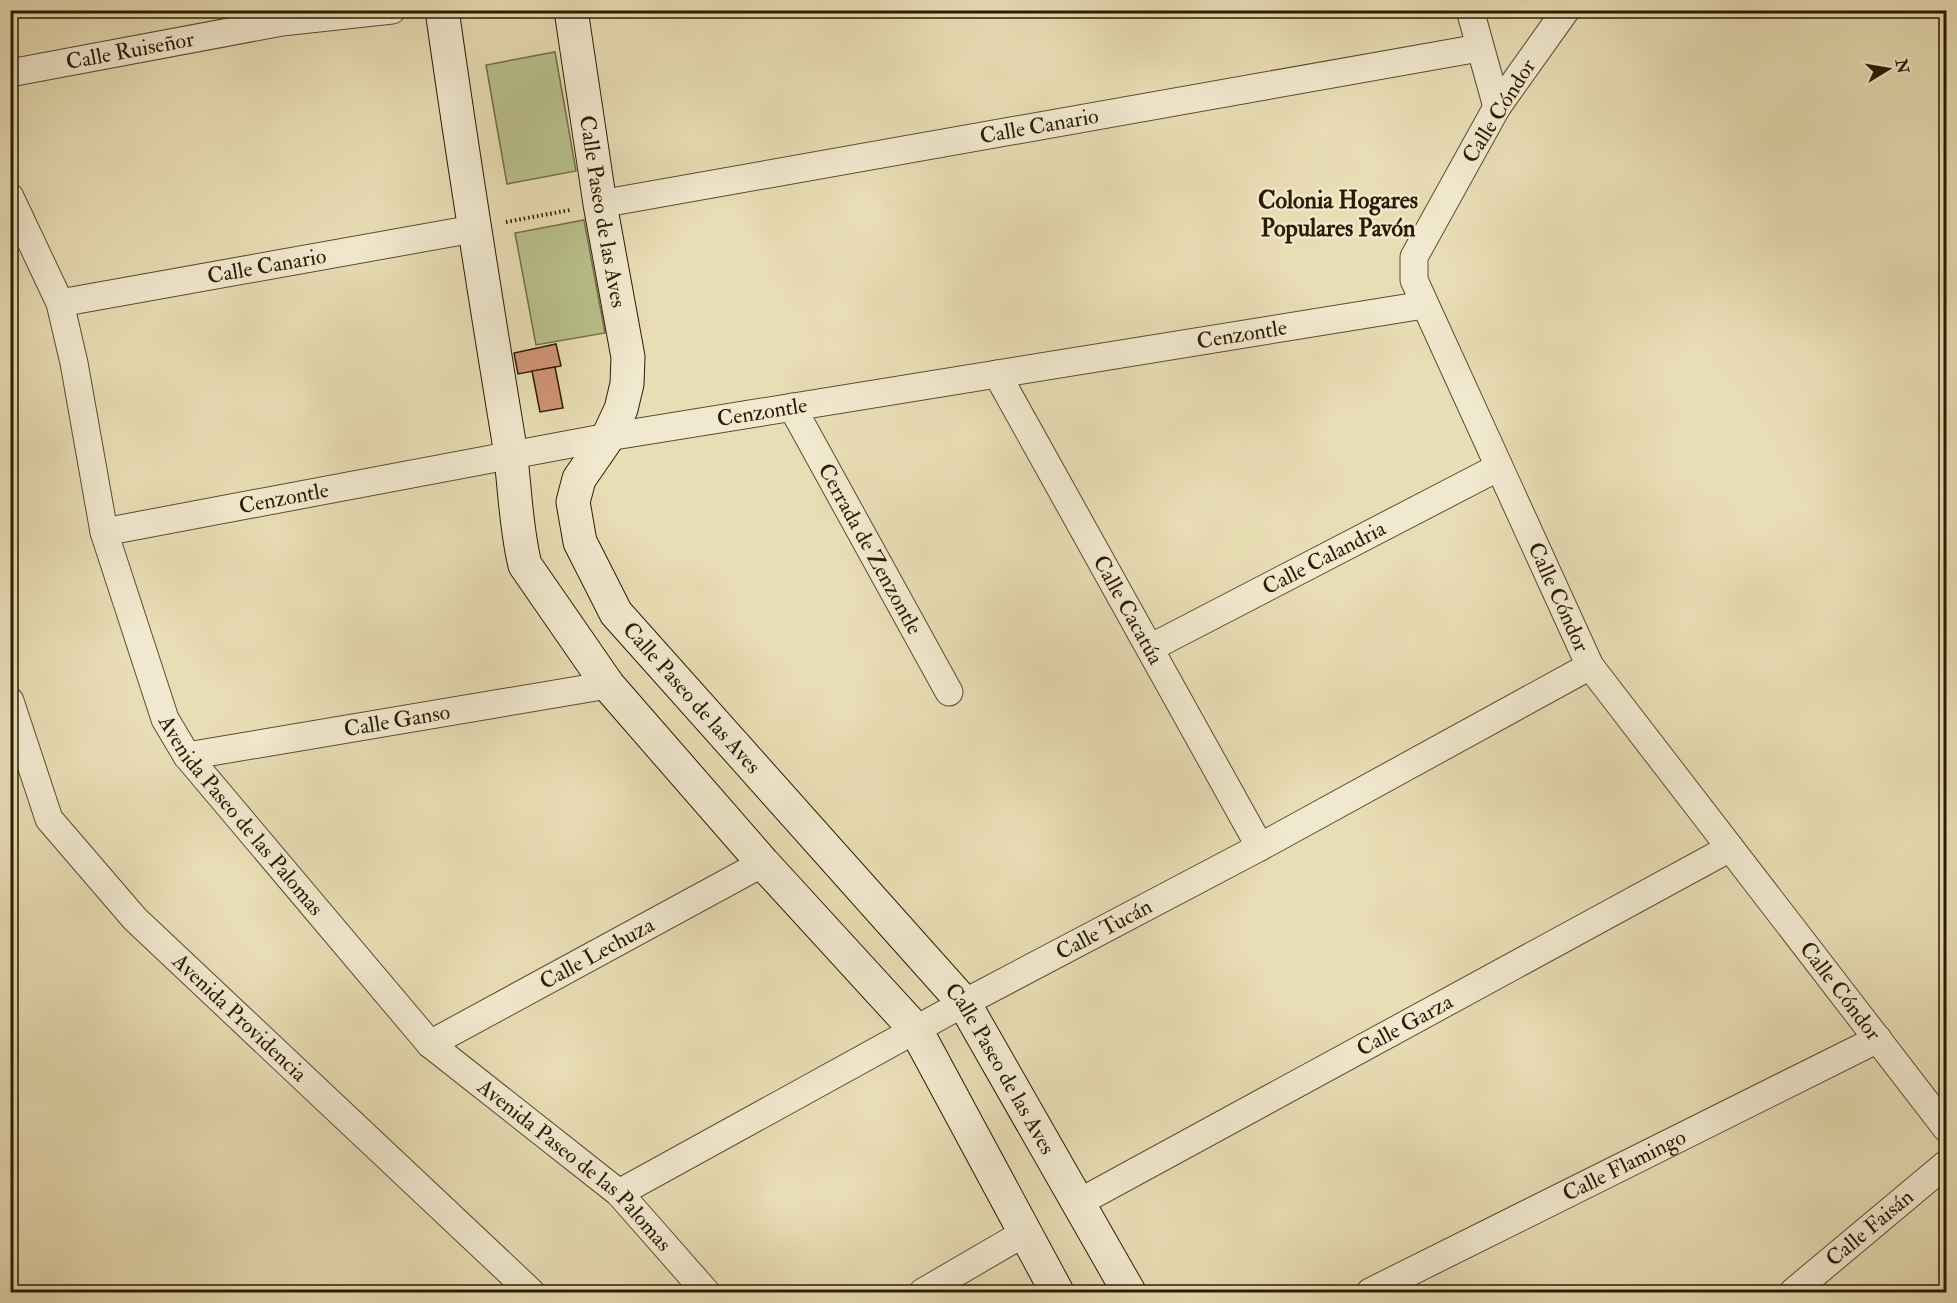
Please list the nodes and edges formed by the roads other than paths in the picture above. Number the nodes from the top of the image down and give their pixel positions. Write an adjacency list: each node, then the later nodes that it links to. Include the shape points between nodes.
1 (392, 10): 6 (street, Calle Ruiseñor)
2 (442, 10): 12 (street)
3 (571, 10): 11 (street, Calle Paseo de las Aves)
4 (1470, 10): 7 (street)
5 (1566, 10): 9 (street, Calle Cóndor)
6 (271, 16): 8 (street, Calle Ruiseñor)
7 (1479, 48): 9 (street); 11 (street, Calle Canario)
8 (10, 73)
9 (1497, 106): 14 (street, Calle Cóndor, via 1414,257 1414,280)
10 (10, 198): 13 (street, Avenida Paseo de las Palomas)
11 (600, 204): 17 (street, Calle Paseo de las Aves, via 628,357 621,410)
12 (473, 229): 13 (street, Calle Canario); 18 (street)
13 (60, 303): 20 (street, Avenida Paseo de las Palomas, via 75,363)
14 (1424, 305): 15 (street, Cenzontle); 19 (street, Calle Cóndor)
15 (997, 374): 16 (street, Cenzontle); 21 (street, Calle Cacatúa)
16 (792, 407): 17 (street, Cenzontle); 24 (street, Cerrada de Zenzontle)
17 (608, 437): 18 (street, Cenzontle); 30 (street, Calle Paseo de las Aves, via 579,479 573,502 580,542 616,613)
18 (511, 455): 20 (street, Cenzontle); 23 (street, via 525,565)
19 (1499, 467): 21 (street, Calle Calandria); 22 (street, Calle Cóndor)
20 (104, 532): 26 (street, Avenida Paseo de las Palomas, via 165,719)
21 (1150, 648): 27 (street, Calle Cacatúa)
22 (1590, 666): 27 (street, Calle Tucán); 28 (street, Calle Cóndor)
23 (608, 685): 26 (street, Calle Ganso); 29 (street)
24 (949, 692)
25 (10, 701): 39 (street, Avenida Providencia, via 49,819 135,919)
26 (187, 756): 33 (street, Avenida Paseo de las Palomas)
27 (1260, 847): 30 (street, Calle Tucán)
28 (1730, 848): 32 (street, Calle Cóndor); 37 (street, Calle Garza)
29 (763, 863): 31 (street); 33 (street, Calle Lechuza)
30 (964, 1003): 31 (street, Calle Tucán); 37 (street, Calle Paseo de las Aves)
31 (916, 1030): 36 (street, Calle Tucán); 38 (street)
32 (1878, 1039): 34 (street, Calle Cóndor); 44 (street, Calle Flamingo)
33 (430, 1044): 36 (street, Avenida Paseo de las Palomas)
34 (1947, 1128)
35 (1947, 1164): 45 (street, Calle Faisán)
36 (619, 1193): 40 (street, Avenida Paseo de las Palomas)
37 (1078, 1203): 43 (street, Calle Paseo de las Aves)
38 (1026, 1232): 41 (street); 42 (street)
39 (531, 1293)
40 (706, 1293)
41 (923, 1293)
42 (1057, 1293)
43 (1129, 1293)
44 (1371, 1293)
45 (1793, 1293)

